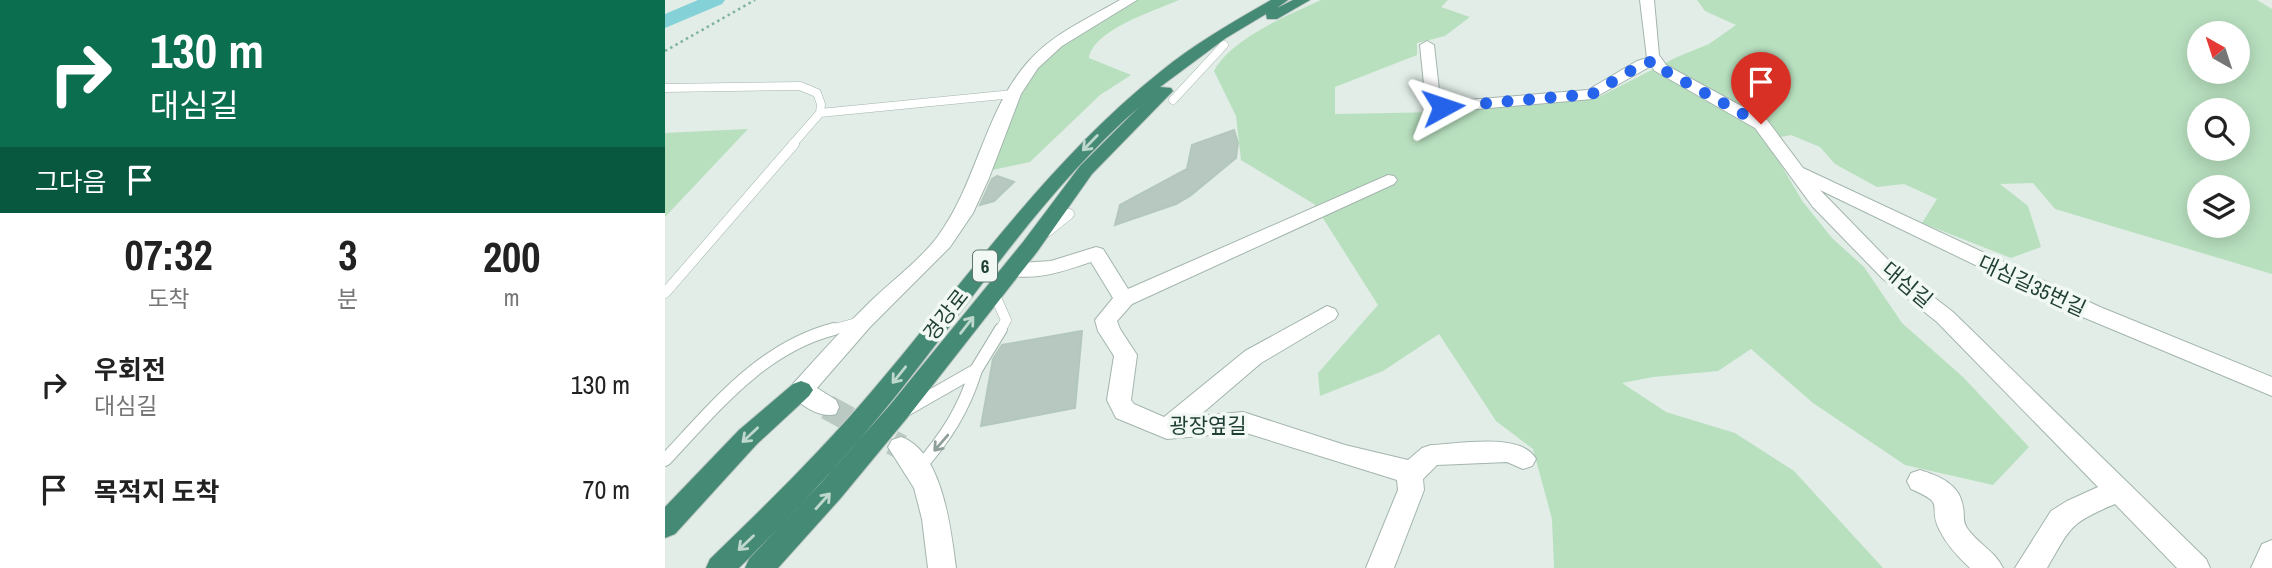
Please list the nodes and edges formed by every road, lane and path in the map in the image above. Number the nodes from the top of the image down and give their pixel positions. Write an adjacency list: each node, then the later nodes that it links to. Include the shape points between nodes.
1 (755, 0): 8 (path)
2 (1130, 0): 11 (street, via 1057,43 1033,65)
3 (1281, 0): 39 (highway, 경강로 / 6, one-way to 39, via 1183,59 1104,128 1047,190 829,457)
4 (1303, 0): 6 (highway, 경강로 / 6)
5 (1647, 0): 9 (street)
6 (1224, 45): 12 (lane); 17 (highway, 경강로 / 6, via 1171,85 1120,135 1064,198)
7 (1427, 45): 9 (street, via 1432,99 1443,107 1592,94)
8 (665, 51)
9 (1654, 61): 14 (street, 대심길, via 1761,124)
10 (665, 88): 13 (lane, via 804,86 816,91 822,101)
11 (1013, 94): 13 (lane); 23 (street, via 963,213 943,243)
12 (1173, 100)
13 (820, 113): 20 (lane)
14 (1798, 172): 25 (street, 대심길35번길, via 2059,300); 36 (street, 대심길, via 1820,203 1889,273 1945,317)
15 (1388, 180): 21 (street)
16 (1069, 214): 17 (lane)
17 (1032, 244): 18 (highway, 경강로 / 6)
18 (1012, 269): 19 (highway, 경강로 / 6); 21 (street, via 1052,268 1096,254)
19 (993, 291): 24 (lane, via 1006,320); 28 (highway, 경강로 / 6, one-way to 19)
20 (665, 293)
21 (1124, 299): 29 (street, 광장옆길, via 1106,320 1108,331 1126,355 1119,400 1125,411)
22 (1327, 314): 29 (street, via 1253,358)
23 (862, 322): 26 (street); 32 (lane, via 811,336 763,363)
24 (976, 370): 28 (lane); 33 (lane, one-way to 33, via 967,405)
25 (2272, 387)
26 (801, 390): 27 (street); 37 (highway, one-way to 37, via 748,437)
27 (827, 407)
28 (894, 416): 40 (highway, 경강로 / 6, one-way to 28)
29 (1167, 429): 34 (street, 광장옆길, via 1243,422)
30 (901, 447): 33 (street)
31 (1523, 459): 34 (street, via 1510,452 1431,454)
32 (665, 460)
33 (919, 468): 41 (street, via 933,502)
34 (1410, 475): 42 (street, via 1411,490)
35 (1920, 481): 43 (street, via 1939,489 1950,505 1950,523 1959,540)
36 (2118, 491): 44 (street, via 2055,526 2039,560); 45 (street, 대심길)
37 (665, 526)
38 (2272, 553): 46 (street)
39 (720, 568)
40 (759, 568)
41 (941, 568)
42 (1380, 568)
43 (1989, 568)
44 (2029, 568)
45 (2196, 568)
46 (2265, 568)

